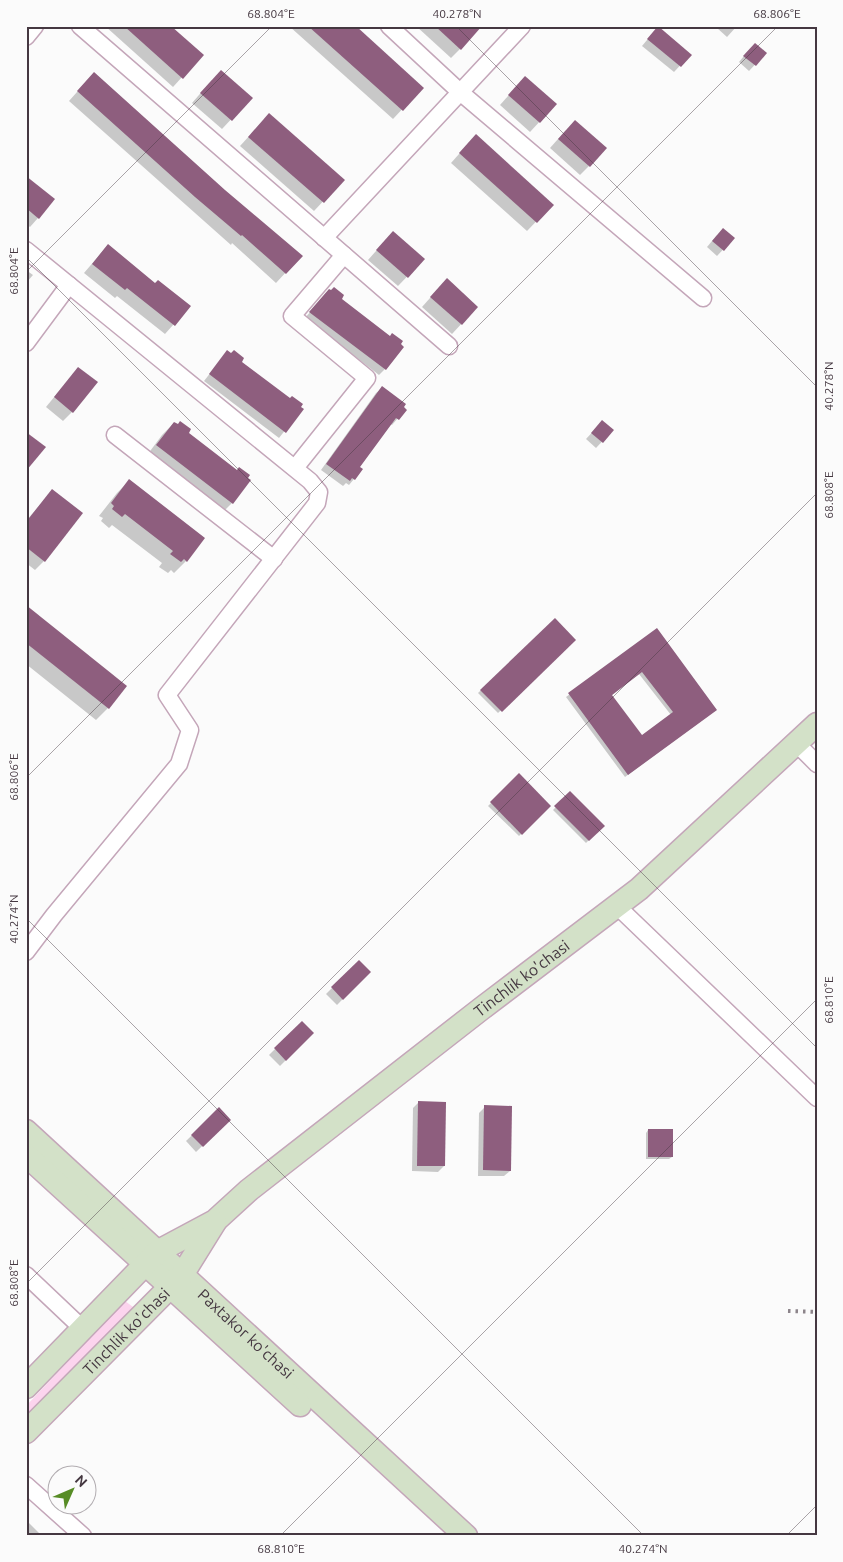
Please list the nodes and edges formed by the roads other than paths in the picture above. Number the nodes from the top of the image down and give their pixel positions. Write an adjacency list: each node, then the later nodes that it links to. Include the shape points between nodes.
1 (35, 26): 5 (street)
2 (80, 26): 7 (street)
3 (389, 26): 6 (street)
4 (522, 26): 6 (street)
5 (26, 37)
6 (460, 92): 7 (street); 11 (street)
7 (324, 238): 9 (street)
8 (26, 250): 10 (street)
9 (344, 255): 13 (street); 15 (street, via 292,316 367,378)
10 (69, 285): 12 (street); 15 (street)
11 (703, 298)
12 (26, 343)
13 (448, 346)
14 (115, 435): 16 (street)
15 (295, 468): 16 (street, via 319,492 316,503)
16 (274, 559): 21 (street, via 167,696 190,730 179,764)
17 (817, 724): 18 (main road, Tinchlik ko'chasi)
18 (796, 743): 19 (street); 20 (main road, Tinchlik ko'chasi)
19 (817, 764)
20 (617, 906): 22 (street); 25 (main road, Tinchlik ko'chasi, via 249,1190)
21 (26, 952)
22 (817, 1098)
23 (26, 1131): 26 (main road, Paxtakor ko'chasi)
24 (26, 1155): 26 (main road, Paxtakor ko'chasi)
25 (215, 1221): 26 (main road, Tinchlik ko'chasi); 28 (main road, Tinchlik ko'chasi)
26 (151, 1258): 28 (main road, Paxtakor ko'chasi); 29 (main road, Tinchlik ko'chasi)
27 (26, 1275): 29 (street)
28 (177, 1281): 31 (main road, Tinchlik ko'chasi); 34 (main road, Paxtakor ko'chasi); 35 (main road, Paxtakor ko'chasi)
29 (83, 1329): 30 (main road, Tinchlik ko'chasi)
30 (26, 1386)
31 (26, 1432)
32 (26, 1486): 33 (street)
33 (83, 1536)
34 (442, 1536)
35 (466, 1536)

